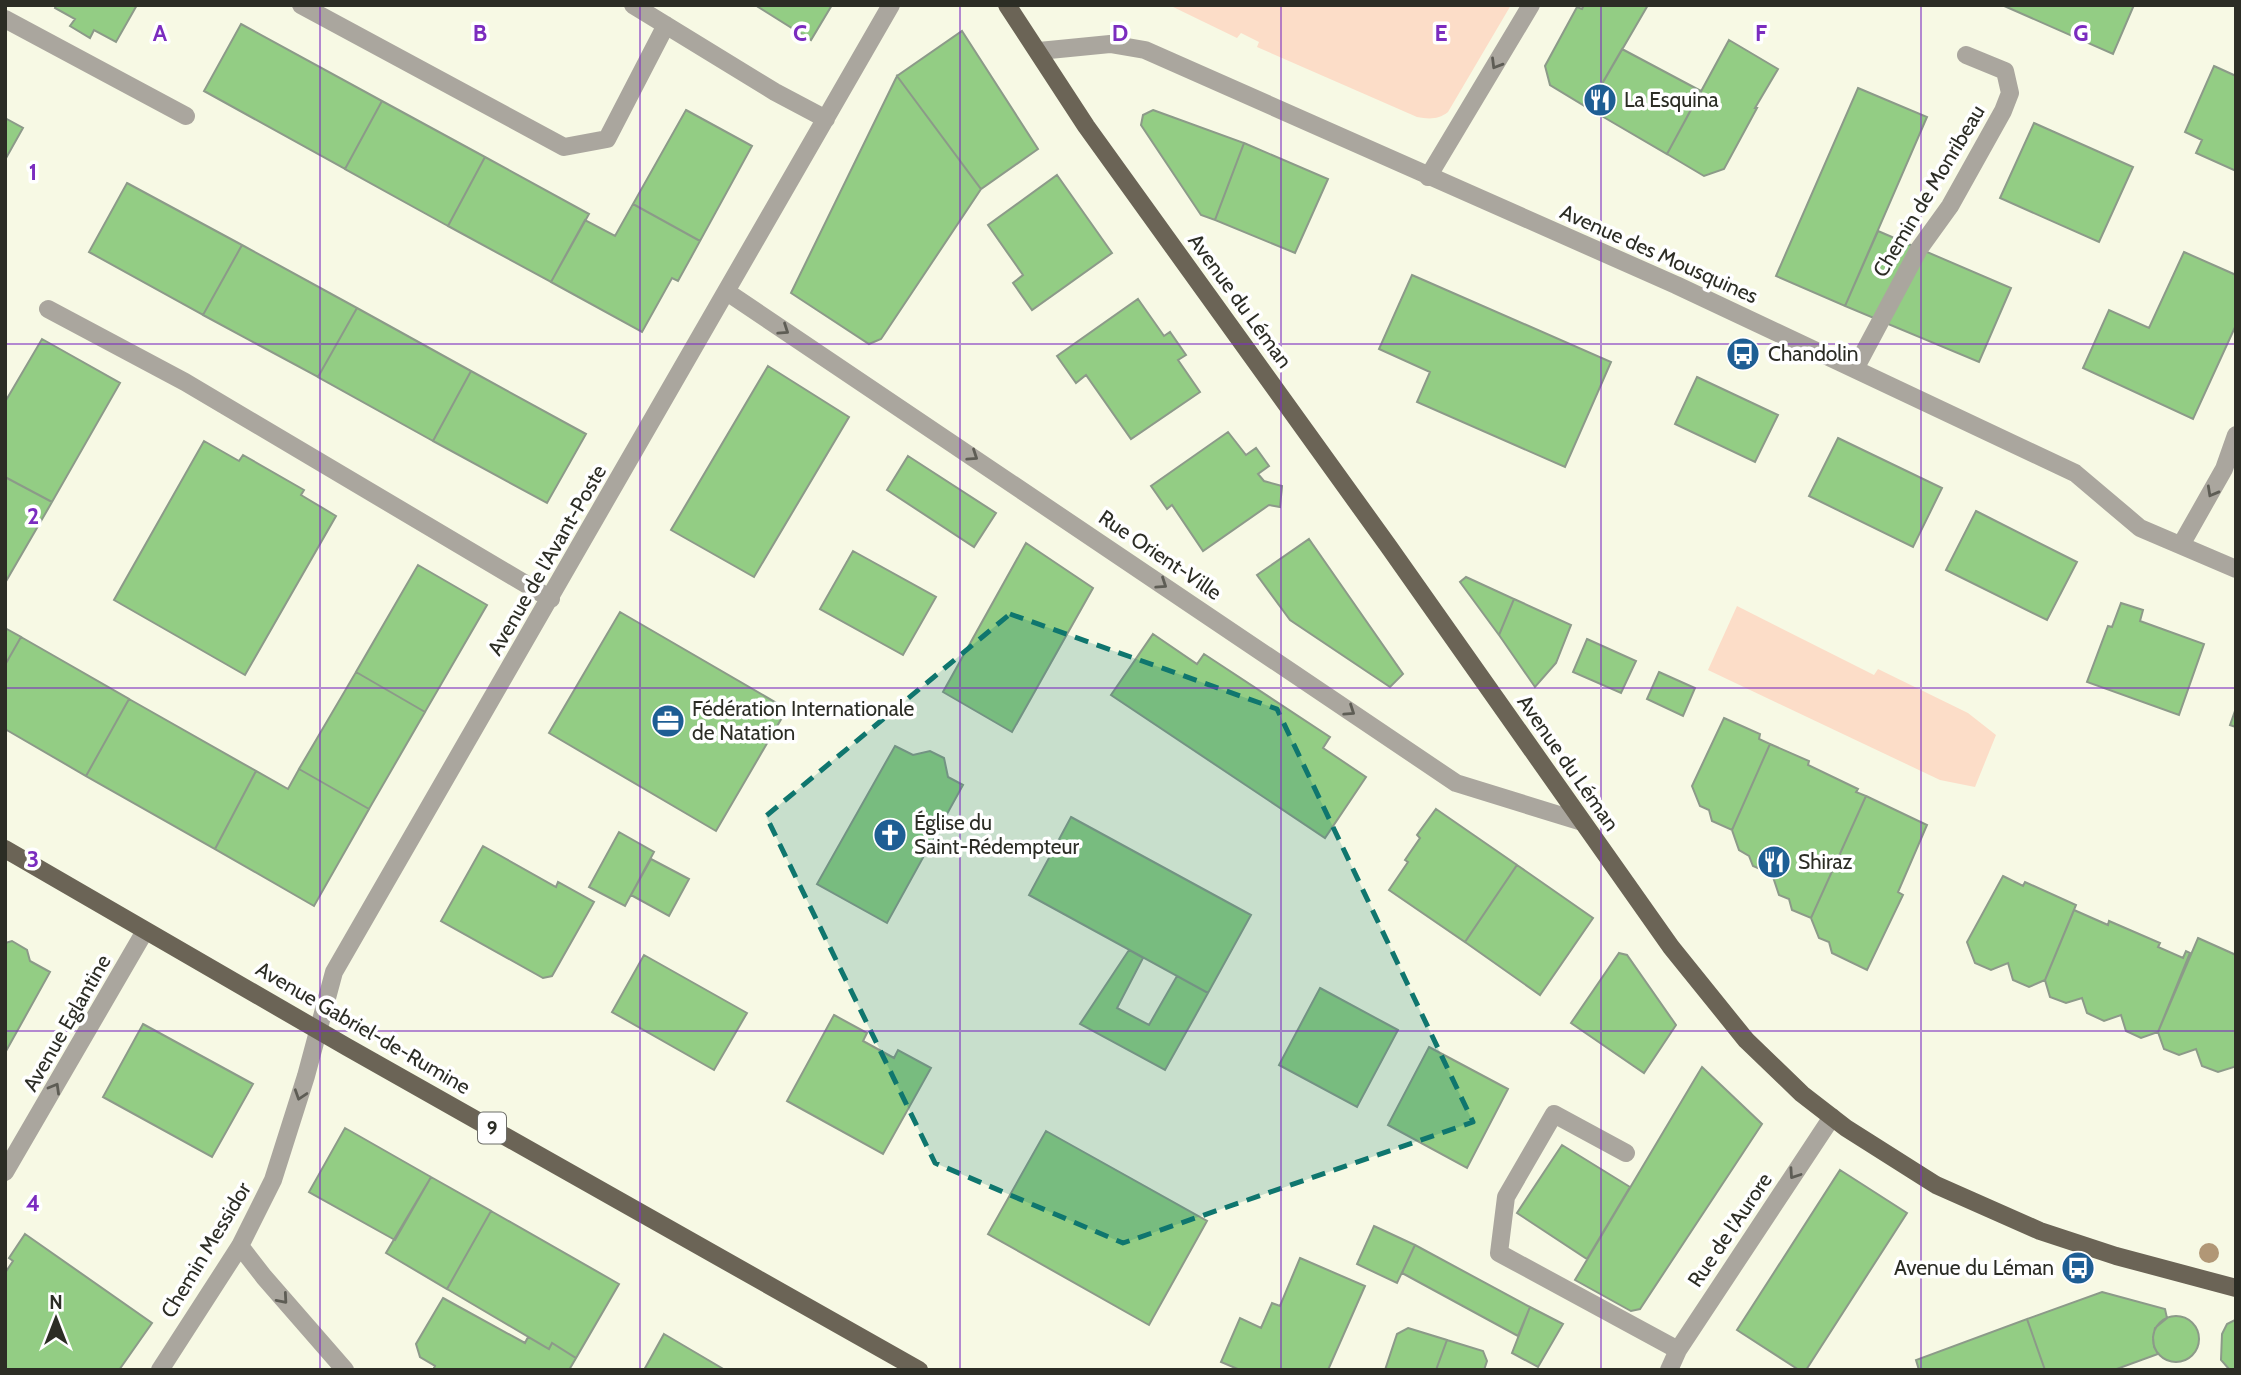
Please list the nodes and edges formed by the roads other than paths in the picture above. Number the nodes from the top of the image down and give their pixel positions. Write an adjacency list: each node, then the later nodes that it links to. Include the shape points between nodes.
1 (301, 5): 7 (street, via 564,147 607,139)
2 (633, 5): 7 (street)
3 (891, 5): 11 (street, Avenue de l'Avant-Poste)
4 (1007, 5): 8 (main road, Avenue du Léman)
5 (1531, 5): 12 (street, one-way to 12)
6 (5, 19): 10 (street)
7 (666, 25): 11 (street)
8 (1039, 51): 12 (street, Avenue des Mousquines, via 1110,44 1145,50); 20 (main road, Avenue du Léman, via 1086,126)
9 (1966, 55): 15 (street, Chemin de Monribeau, via 2005,71 2010,93)
10 (186, 116)
11 (827, 119): 13 (street, Avenue de l'Avant-Poste)
12 (1427, 177): 15 (street, Avenue des Mousquines)
13 (727, 292): 19 (street, Avenue de l'Avant-Poste); 20 (street, Rue Orient-Ville, one-way to 20, via 1456,783)
14 (48, 309): 19 (street, via 185,382)
15 (1855, 369): 17 (street, Avenue des Mousquines, via 2075,473 2140,528)
16 (2236, 435): 17 (street, one-way to 17, via 2224,469)
17 (2181, 545): 18 (street, Avenue des Mousquines)
18 (2236, 569)
19 (551, 598): 23 (street, Avenue de l'Avant-Poste, via 334,972)
20 (1582, 822): 24 (main road, Avenue du Léman, via 1671,947 1746,1040)
21 (5, 849): 22 (main road, Avenue Gabriel-de-Rumine / 9)
22 (145, 932): 23 (main road, Avenue Gabriel-de-Rumine / 9); 26 (street, Avenue Eglantine, one-way to 22)
23 (320, 1030): 27 (street, Chemin Messidor, one-way to 27, via 273,1180); 32 (main road, Avenue Gabriel-de-Rumine / 9)
24 (1832, 1117): 28 (main road, Avenue du Léman, via 1936,1185 2040,1231); 29 (street, Rue de l'Aurore, one-way to 29)
25 (1626, 1153): 29 (street, via 1554,1114 1506,1197 1499,1254)
26 (5, 1172)
27 (240, 1246): 30 (street, Chemin Messidor); 31 (street, one-way to 31)
28 (2236, 1288)
29 (1678, 1350): 33 (street, Rue de l'Aurore)
30 (160, 1370)
31 (345, 1370)
32 (919, 1370)
33 (1669, 1370)

